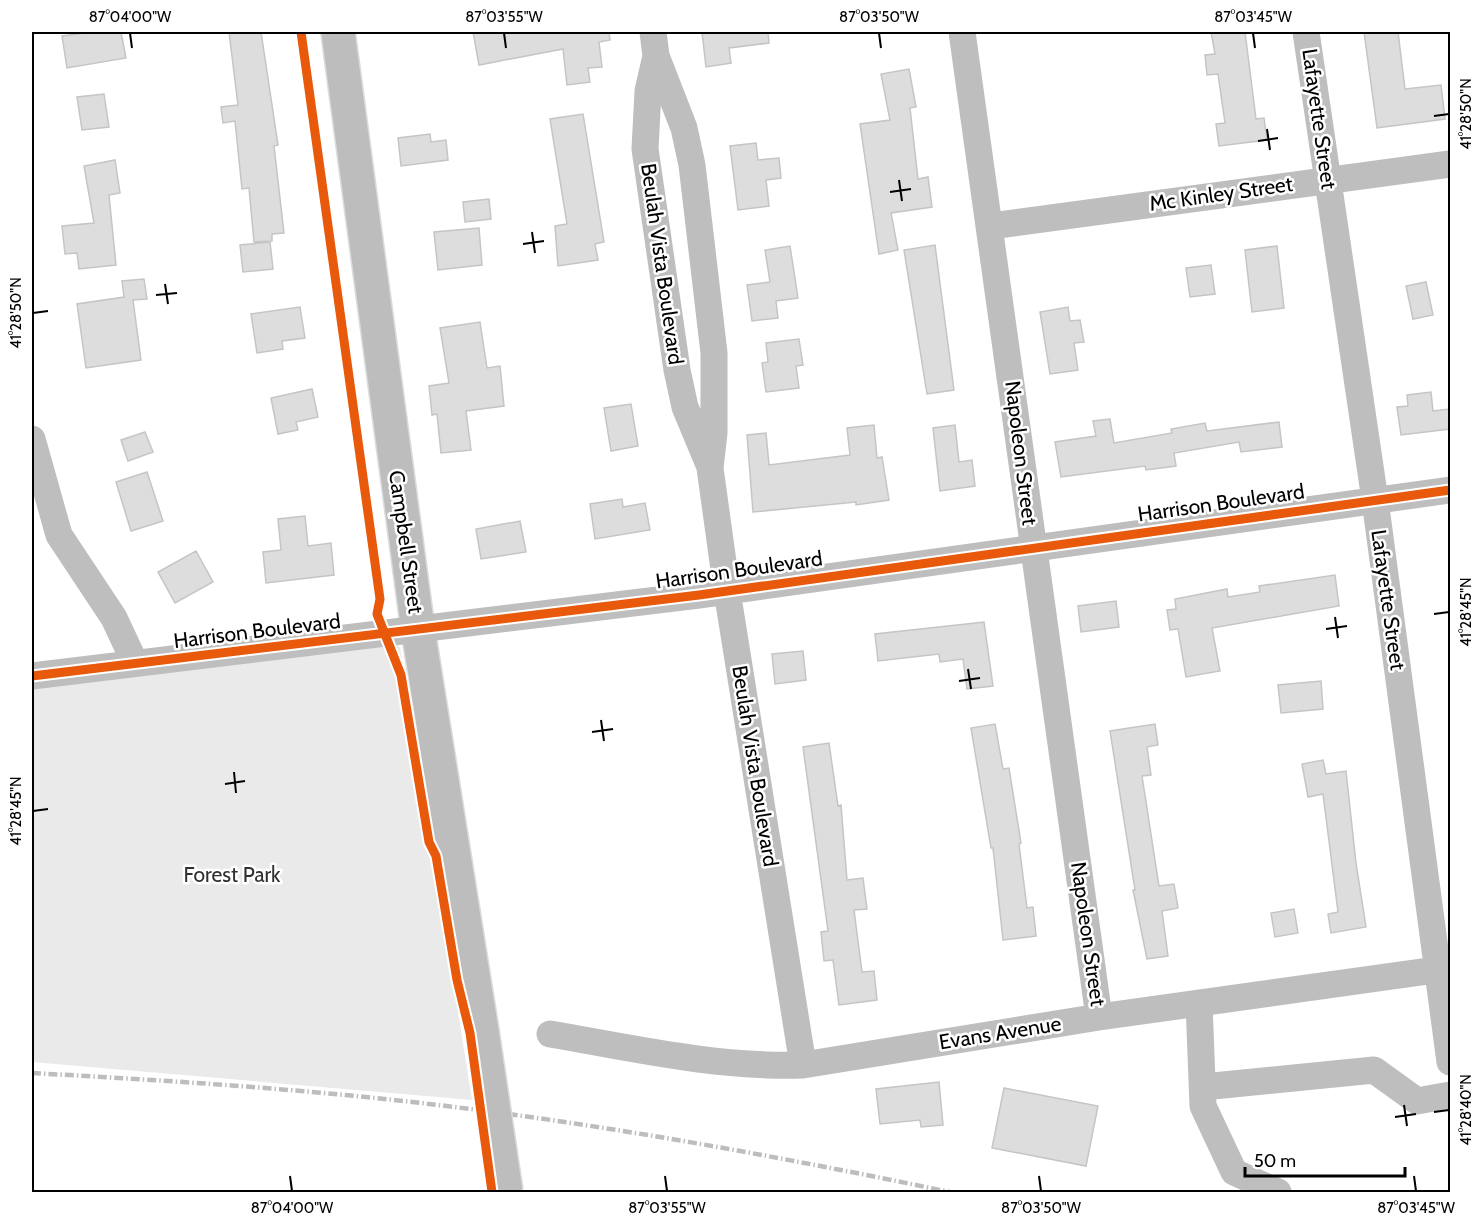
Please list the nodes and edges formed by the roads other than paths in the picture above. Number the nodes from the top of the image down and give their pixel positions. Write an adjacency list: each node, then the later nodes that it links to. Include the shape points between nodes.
1 (338, 32): 14 (main road, Campbell Street)
2 (962, 32): 7 (street, Napoleon Street)
3 (1306, 32): 6 (street, Lafayette Street)
4 (654, 44): 9 (street, Beulah Vista Boulevard, via 684,128 692,165 709,296 715,399); 9 (street, Beulah Vista Boulevard, via 645,149 677,370 685,407)
5 (1450, 164): 6 (street, Mc Kinley Street)
6 (1328, 179): 7 (street, Mc Kinley Street); 11 (street, Lafayette Street)
7 (991, 226): 12 (street, Napoleon Street)
8 (32, 439): 15 (street, via 59,535 114,618)
9 (710, 468): 13 (street, Beulah Vista Boulevard)
10 (1450, 490): 11 (street, Harrison Boulevard)
11 (1375, 500): 12 (street, Harrison Boulevard); 17 (street, Lafayette Street)
12 (1033, 546): 13 (street, Harrison Boulevard); 19 (street, Napoleon Street)
13 (726, 591): 14 (street, Harrison Boulevard); 22 (street, Beulah Vista Boulevard)
14 (418, 630): 15 (street, Harrison Boulevard); 25 (main road, Campbell Street, bridge)
15 (135, 663): 16 (street, Harrison Boulevard)
16 (32, 676)
17 (1444, 969): 18 (street, Evans Avenue); 21 (street, Lafayette Street)
18 (1199, 1003): 19 (street, Evans Avenue); 23 (street)
19 (1100, 1017): 22 (street, Evans Avenue)
20 (550, 1035): 22 (street, Evans Avenue, via 716,1062)
21 (1450, 1062)
22 (802, 1065)
23 (1203, 1087): 24 (street, via 1374,1070 1417,1101); 26 (street, via 1203,1106 1234,1172)
24 (1450, 1095)
25 (506, 1192)
26 (1278, 1192)

